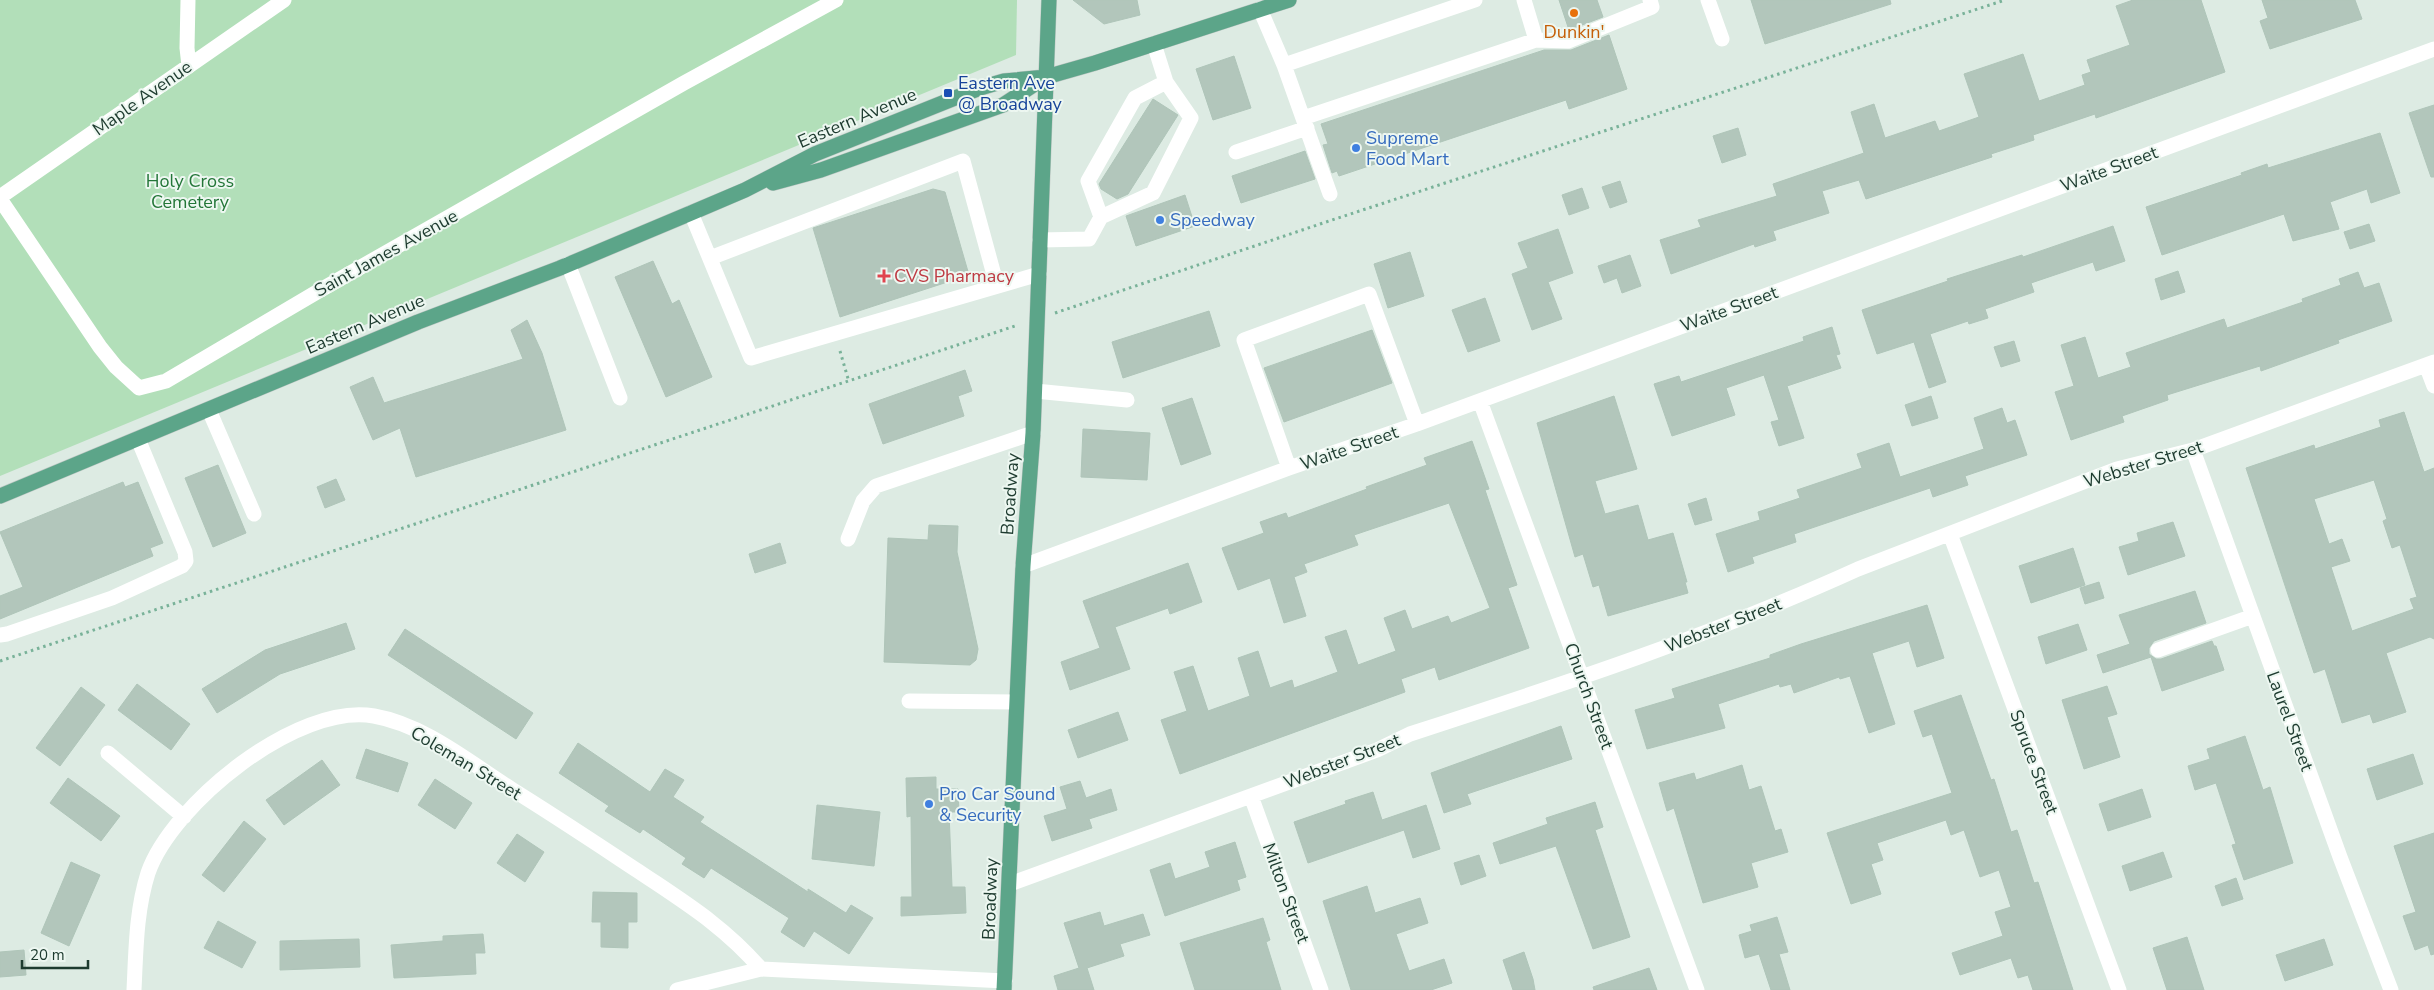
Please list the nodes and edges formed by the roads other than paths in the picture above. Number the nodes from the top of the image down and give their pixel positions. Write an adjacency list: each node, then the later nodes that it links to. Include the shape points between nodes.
1 (188, 0): 16 (street)
2 (284, 0): 16 (street, Maple Avenue)
3 (836, 0): 23 (street, Saint James Avenue, via 317,292 166,381 151,386 139,388 105,354)
4 (1049, 0): 17 (main road, Broadway)
5 (1289, 0): 10 (main road, Eastern Avenue)
6 (1475, 0): 15 (street)
7 (1524, 0): 12 (street)
8 (1650, 0): 12 (street, via 1652,7 1568,41)
9 (1708, 0): 11 (street)
10 (1260, 9): 13 (main road, Eastern Avenue); 15 (street)
11 (1722, 39)
12 (1536, 40): 19 (street)
13 (1154, 44): 17 (main road, Eastern Avenue); 18 (street)
14 (2434, 49): 36 (street, Waite Street)
15 (1284, 65): 19 (street)
16 (189, 66): 23 (street, Maple Avenue)
17 (1046, 77): 21 (main road, Eastern Avenue, via 1003,105 821,170); 21 (main road, Eastern Avenue, via 1004,81 980,88 815,154); 26 (main road, Broadway)
18 (1166, 82): 25 (street, via 1135,98 1088,181); 25 (street, via 1191,118 1153,193)
19 (1305, 123): 20 (street); 22 (street)
20 (1236, 152)
21 (745, 190): 24 (main road, Eastern Avenue)
22 (1330, 194)
23 (0, 198)
24 (691, 213): 27 (street); 28 (main road, Eastern Avenue)
25 (1101, 217): 26 (street, via 1089,239)
26 (1040, 240): 29 (main road, Broadway)
27 (710, 258): 30 (street, via 751,358); 30 (street, via 963,161)
28 (568, 264): 34 (street); 37 (main road, Eastern Avenue, via 418,322)
29 (1039, 274): 30 (street); 33 (main road, Broadway)
30 (997, 286)
31 (2430, 363): 32 (street); 41 (street, Webster Street)
32 (2434, 386)
33 (1035, 391): 35 (street); 39 (main road, Broadway)
34 (620, 398)
35 (1127, 400)
36 (1480, 401): 38 (street, Waite Street); 51 (street, Church Street)
37 (209, 410): 40 (main road, Eastern Avenue); 44 (street)
38 (1417, 424): 42 (street, Waite Street); 42 (street, via 1369,294 1244,340)
39 (1033, 433): 46 (street, via 876,486 863,501); 47 (main road, Broadway)
40 (138, 439): 43 (main road, Eastern Avenue); 49 (street, via 186,561 182,566 112,598)
41 (2193, 450): 45 (street, Webster Street, via 2117,469); 48 (street, Laurel Street)
42 (1289, 468): 47 (street, Waite Street)
43 (0, 496)
44 (254, 514)
45 (1950, 534): 51 (street, Webster Street); 64 (street, Spruce Street)
46 (848, 539)
47 (1023, 566): 53 (main road, Broadway)
48 (2253, 616): 50 (street); 65 (street, Laurel Street)
49 (0, 635)
50 (2158, 650)
51 (1582, 678): 55 (street, Webster Street, via 1410,734 1377,750); 63 (street, Church Street)
52 (909, 701): 53 (street)
53 (1016, 702): 57 (main road, Broadway)
54 (108, 753): 56 (street)
55 (1251, 796): 57 (street, Webster Street); 62 (street, Milton Street)
56 (184, 817): 58 (street, Coleman Street, via 198,799 256,752 308,727 340,717 374,716 422,732 556,816 712,921); 61 (street, Coleman Street, via 168,836 149,871 139,909)
57 (1010, 884): 59 (main road, Broadway)
58 (761, 969): 59 (street); 60 (street)
59 (1005, 986)
60 (683, 989)
61 (134, 990)
62 (1320, 990)
63 (1697, 990)
64 (2119, 990)
65 (2391, 990)

